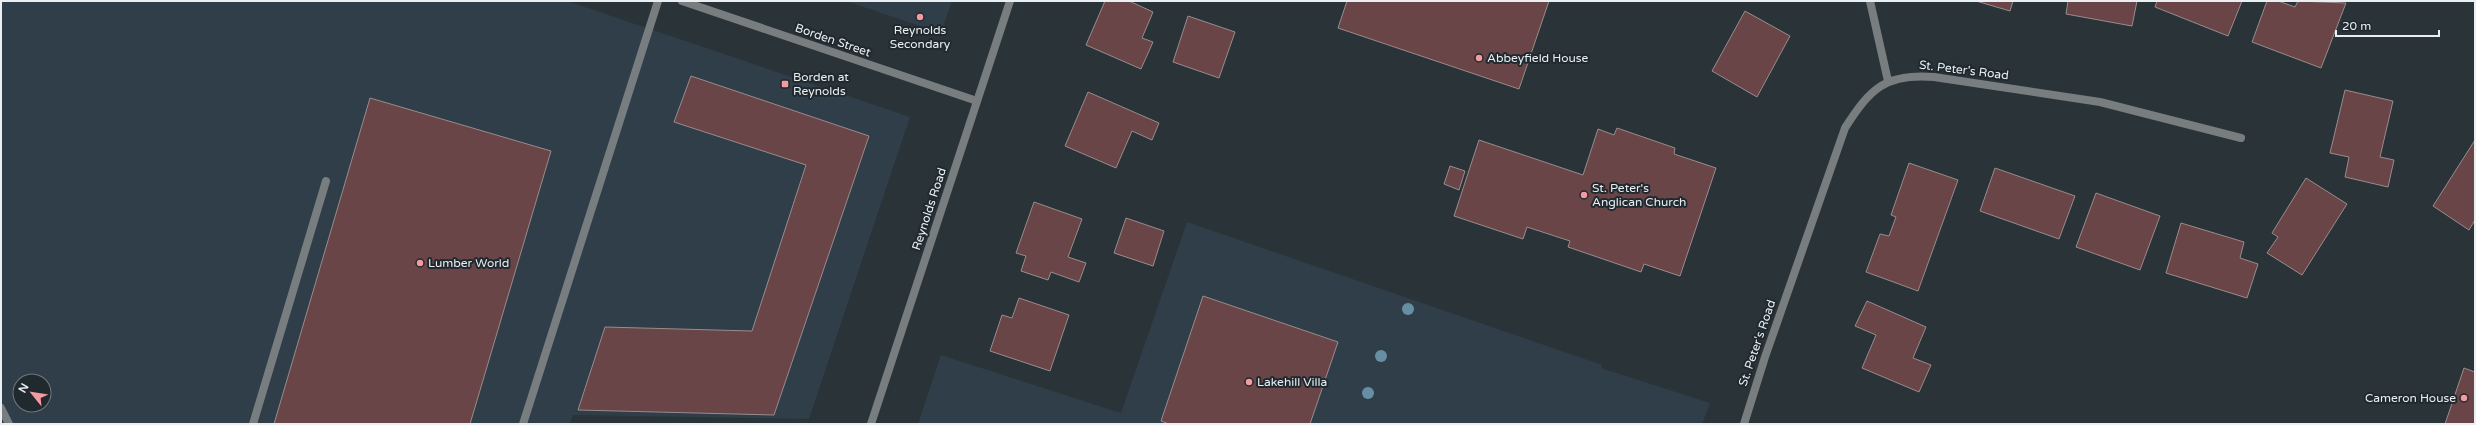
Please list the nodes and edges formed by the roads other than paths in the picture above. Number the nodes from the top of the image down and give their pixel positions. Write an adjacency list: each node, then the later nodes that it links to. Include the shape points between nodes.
1 (658, 1): 12 (street)
2 (682, 1): 6 (street, Borden Street)
3 (1010, 1): 6 (street, Reynolds Road)
4 (1870, 1): 5 (street)
5 (1888, 81): 7 (street, St. Peter's Road, via 1913,75 1934,77 2100,102); 14 (street, St. Peter's Road, via 1863,100 1844,128)
6 (977, 101): 13 (street, Reynolds Road)
7 (2241, 138)
8 (326, 181): 11 (street)
9 (1, 408): 10 (street)
10 (9, 424)
11 (253, 424)
12 (523, 424)
13 (871, 424)
14 (1744, 424)

